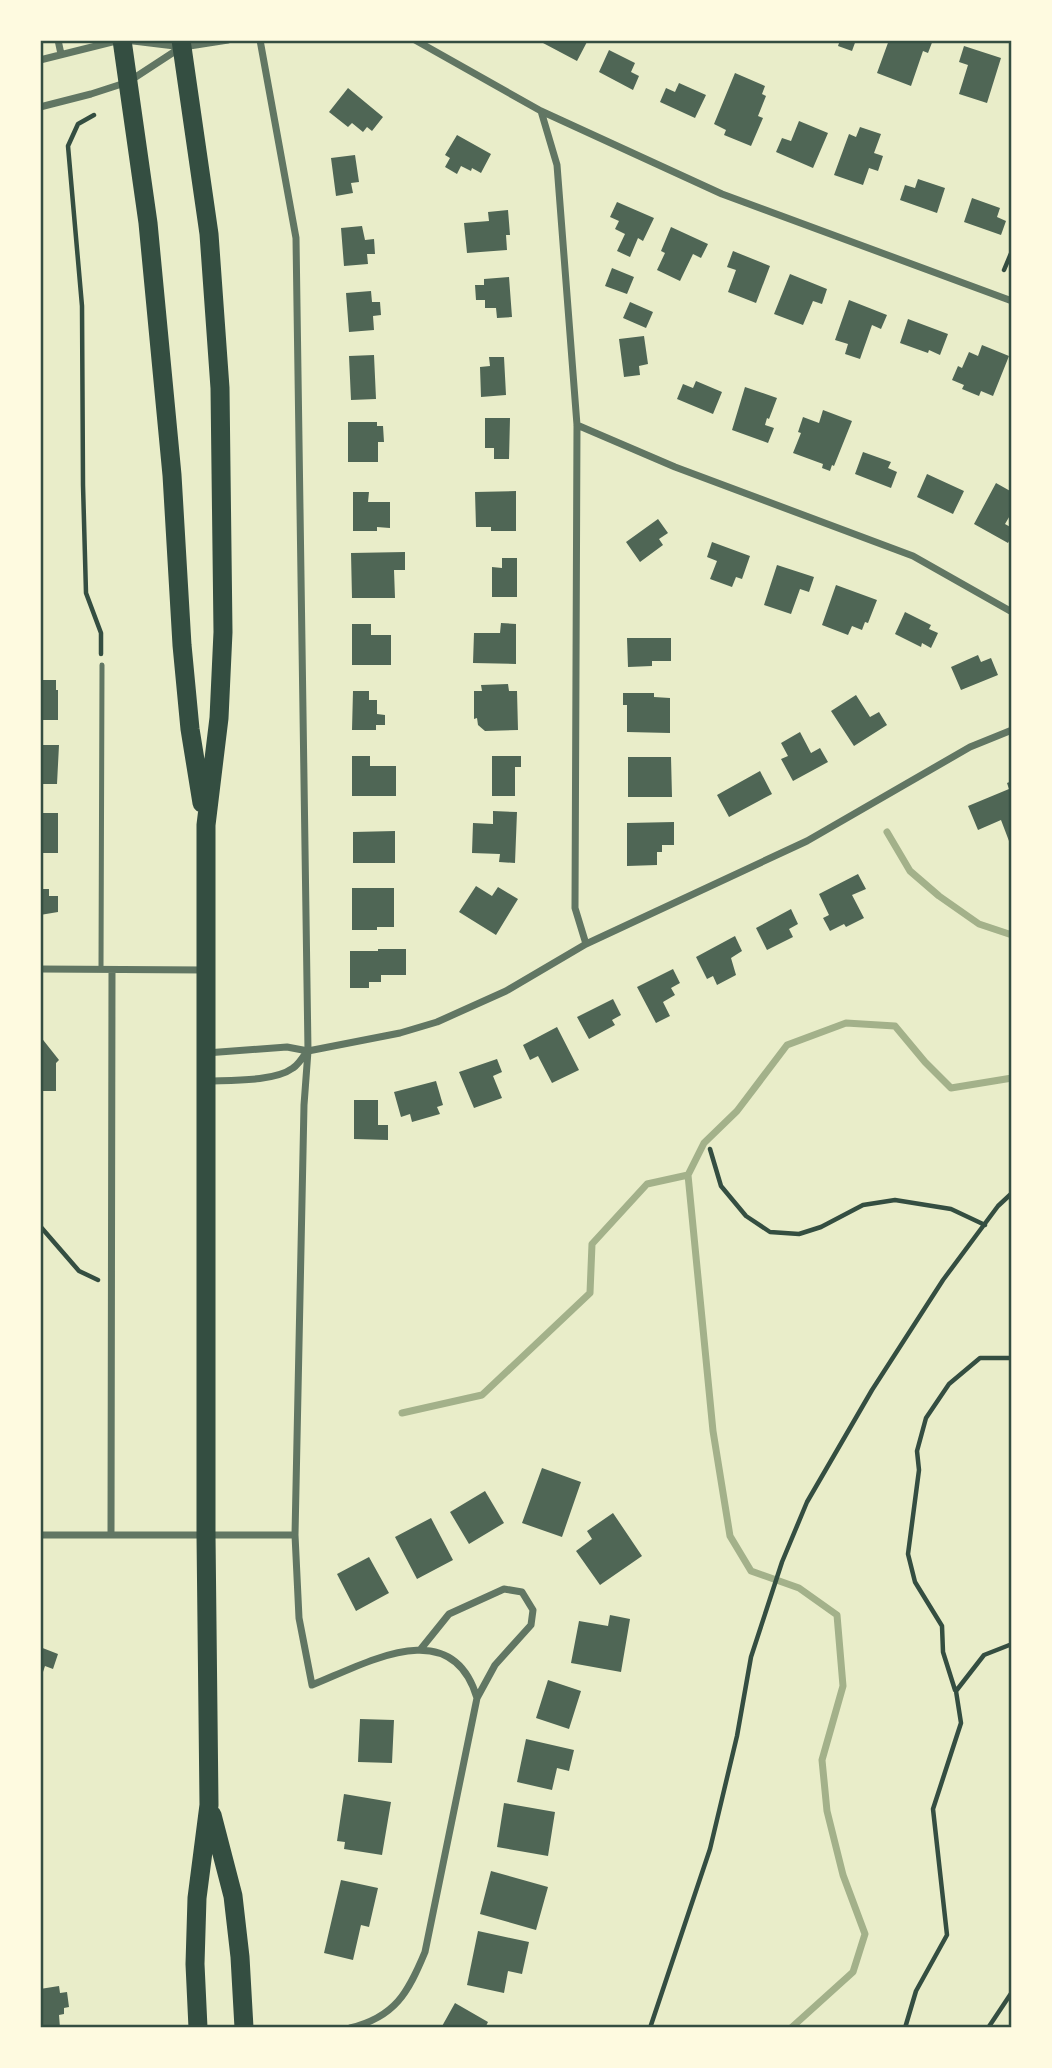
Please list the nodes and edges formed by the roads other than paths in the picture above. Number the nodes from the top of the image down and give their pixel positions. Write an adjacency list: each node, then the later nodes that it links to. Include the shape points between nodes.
1 (58, 40): 7 (street)
2 (122, 40): 6 (street); 7 (street); 9 (highway)
3 (228, 40): 6 (street)
4 (260, 40): 23 (street, via 296,238)
5 (415, 40): 11 (street)
6 (182, 43): 9 (street); 17 (highway, via 209,234 220,388 223,632 219,718)
7 (61, 54): 8 (street)
8 (40, 60)
9 (128, 82): 10 (street); 17 (highway, via 148,223 172,475 182,645)
10 (40, 107)
11 (541, 111): 12 (street, via 722,194); 13 (street, via 557,165)
12 (1012, 301)
13 (577, 425): 14 (street, via 912,556); 18 (street, via 575,908)
14 (1012, 612)
15 (102, 665): 20 (lane)
16 (1012, 730): 18 (street, via 970,747 807,841)
17 (205, 825): 22 (highway)
18 (586, 944): 23 (street, via 506,991 437,1022)
19 (40, 969): 20 (street)
20 (101, 970): 21 (street)
21 (112, 970): 22 (street); 26 (street)
22 (206, 970): 24 (highway)
23 (307, 1051): 24 (street, via 287,1047); 25 (street, via 294,1068 281,1073); 29 (street)
24 (206, 1053): 25 (highway)
25 (206, 1081): 28 (highway)
26 (111, 1534): 27 (street); 28 (street)
27 (40, 1535)
28 (206, 1535): 29 (street); 32 (highway)
29 (295, 1535): 30 (street, via 299,1618 312,1685 389,1654)
30 (420, 1650): 31 (street, via 450,1656 471,1680); 31 (street, via 449,1614 504,1590 522,1592 533,1610 531,1625 495,1665)
31 (477, 1698): 35 (street, via 425,1952 401,2000 380,2017)
32 (209, 1805): 33 (highway, via 197,1898); 34 (highway, via 233,1896)
33 (198, 2028)
34 (244, 2028)
35 (350, 2028)

